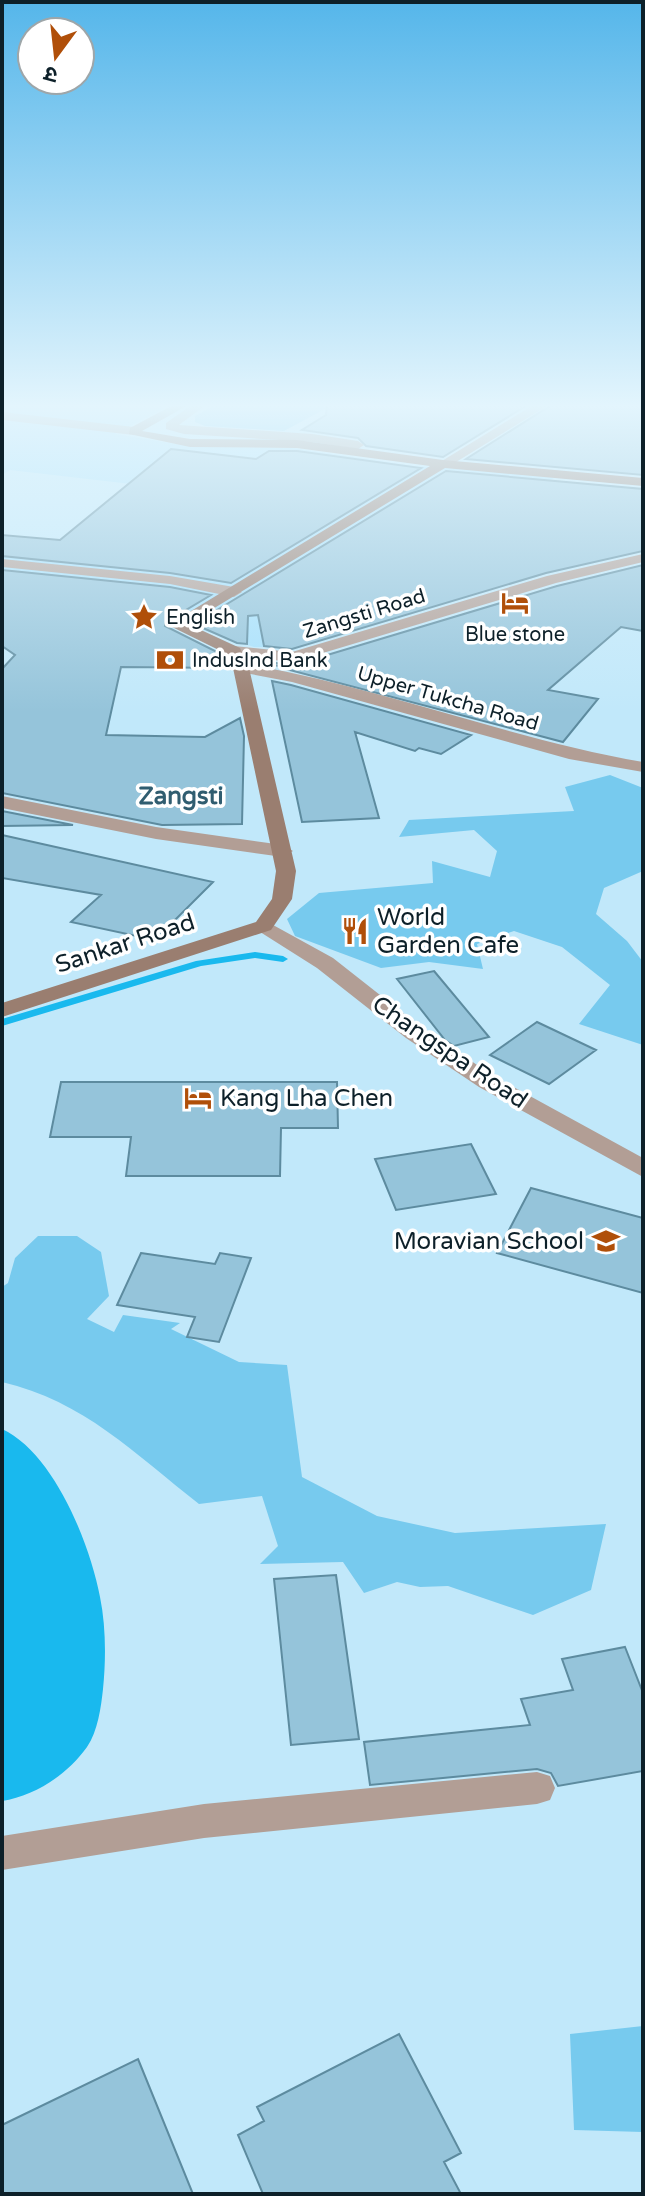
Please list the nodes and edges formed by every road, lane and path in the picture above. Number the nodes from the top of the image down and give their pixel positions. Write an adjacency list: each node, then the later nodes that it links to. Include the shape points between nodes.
1 (374, 506): 4 (main road)
2 (643, 558): 5 (street, Zangsti Road, via 552,579 293,657)
3 (2, 563): 4 (street)
4 (234, 592): 5 (main road, via 176,625)
5 (238, 660): 6 (street, Upper Tukcha Road, via 569,754); 8 (main road)
6 (643, 767)
7 (2, 802): 8 (street, via 156,833)
8 (283, 851): 9 (main road, via 282,899)
9 (264, 926): 10 (main road, Sankar Road); 11 (street, Changspa Road, via 325,963 487,1082)
10 (2, 1010)
11 (643, 1169)
12 (537, 1788): 13 (street, via 204,1821)
13 (2, 1853)

